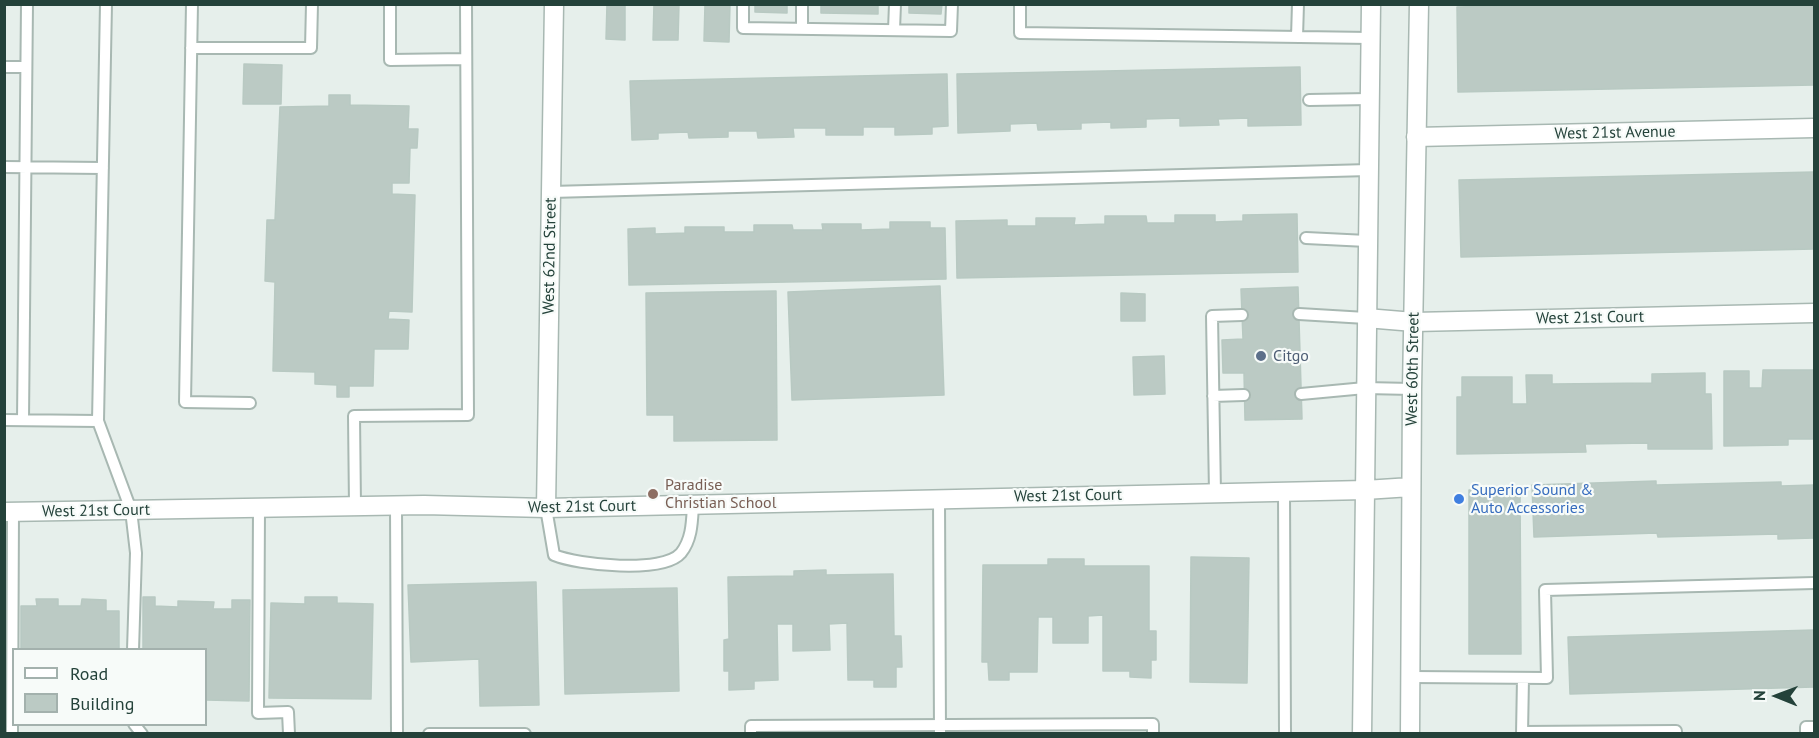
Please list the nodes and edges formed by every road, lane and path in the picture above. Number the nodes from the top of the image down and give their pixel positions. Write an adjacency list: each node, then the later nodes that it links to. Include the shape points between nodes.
1 (27, 4): 23 (lane)
2 (106, 4): 30 (lane)
3 (192, 4): 20 (lane)
4 (312, 4): 20 (lane, via 311,48)
5 (390, 4): 21 (lane, via 390,60)
6 (466, 4): 21 (lane)
7 (554, 4): 32 (street, West 62nd Street)
8 (743, 4): 16 (lane, via 743,28)
9 (802, 4): 16 (lane)
10 (895, 4): 17 (lane)
11 (952, 4): 17 (lane, via 951,31)
12 (1020, 4): 18 (lane, via 1020,33)
13 (1298, 4): 18 (lane)
14 (1371, 4): 19 (street)
15 (1419, 4): 27 (street, West 60th Street)
16 (802, 29): 17 (lane)
17 (894, 30)
18 (1297, 37): 19 (lane)
19 (1370, 38): 24 (street)
20 (191, 48): 45 (lane, via 185,402)
21 (466, 59): 55 (lane, via 468,415 354,416)
22 (4, 67): 23 (lane)
23 (26, 67): 29 (lane)
24 (1369, 99): 25 (lane); 31 (street)
25 (1309, 100)
26 (1815, 128): 27 (street, West 21st Avenue)
27 (1416, 137): 39 (street, West 60th Street)
28 (4, 167): 29 (lane)
29 (25, 167): 30 (lane); 47 (lane)
30 (102, 168): 48 (lane)
31 (1369, 170): 32 (lane); 34 (street)
32 (551, 192): 58 (street, West 62nd Street)
33 (1306, 238): 34 (lane)
34 (1367, 241): 38 (street)
35 (1815, 313): 39 (street, West 21st Court)
36 (1299, 314): 38 (lane)
37 (1242, 315): 44 (lane, via 1212,316)
38 (1366, 318): 39 (street, West 21st Court); 40 (street)
39 (1414, 322): 41 (street, West 60th Street)
40 (1365, 388): 41 (lane); 42 (lane); 50 (street)
41 (1412, 389): 49 (street, West 60th Street)
42 (1301, 394)
43 (1244, 395): 44 (lane)
44 (1213, 396): 52 (lane)
45 (250, 403)
46 (4, 420): 47 (lane)
47 (23, 420): 48 (lane)
48 (98, 421): 59 (lane)
49 (1411, 487): 50 (street, West 21st Court); 64 (street, West 60th Street)
50 (1365, 490): 51 (street, West 21st Court); 79 (street)
51 (1284, 492): 52 (street, West 21st Court); 78 (lane)
52 (1215, 493): 53 (street, West 21st Court)
53 (939, 499): 54 (street, West 21st Court); 68 (lane)
54 (693, 505): 58 (street, West 21st Court); 58 (lane, via 692,533 680,554 661,564 593,565 554,555)
55 (355, 506): 56 (street, West 21st Court); 57 (street, West 21st Court)
56 (396, 506): 58 (street, West 21st Court); 73 (lane)
57 (259, 508): 59 (street, West 21st Court); 72 (lane, via 258,712 288,712)
58 (546, 508)
59 (131, 510): 60 (street, West 21st Court); 62 (lane, via 136,553)
60 (9, 512): 63 (lane)
61 (1815, 583): 65 (lane, via 1545,590 1547,678)
62 (134, 648)
63 (8, 654): 66 (lane)
64 (1412, 677): 65 (lane); 80 (street, West 60th Street)
65 (1523, 678): 71 (lane)
66 (11, 727)
67 (1815, 727): 82 (lane, via 1806,727)
68 (940, 729): 69 (lane); 76 (lane, via 751,726)
69 (1093, 729): 77 (lane, via 1153,724)
70 (1589, 732): 71 (lane); 81 (lane)
71 (1522, 733)
72 (289, 734)
73 (397, 734)
74 (429, 734): 75 (lane)
75 (525, 734)
76 (751, 734)
77 (1153, 734)
78 (1285, 734)
79 (1362, 734)
80 (1410, 734)
81 (1676, 734)
82 (1806, 734)

